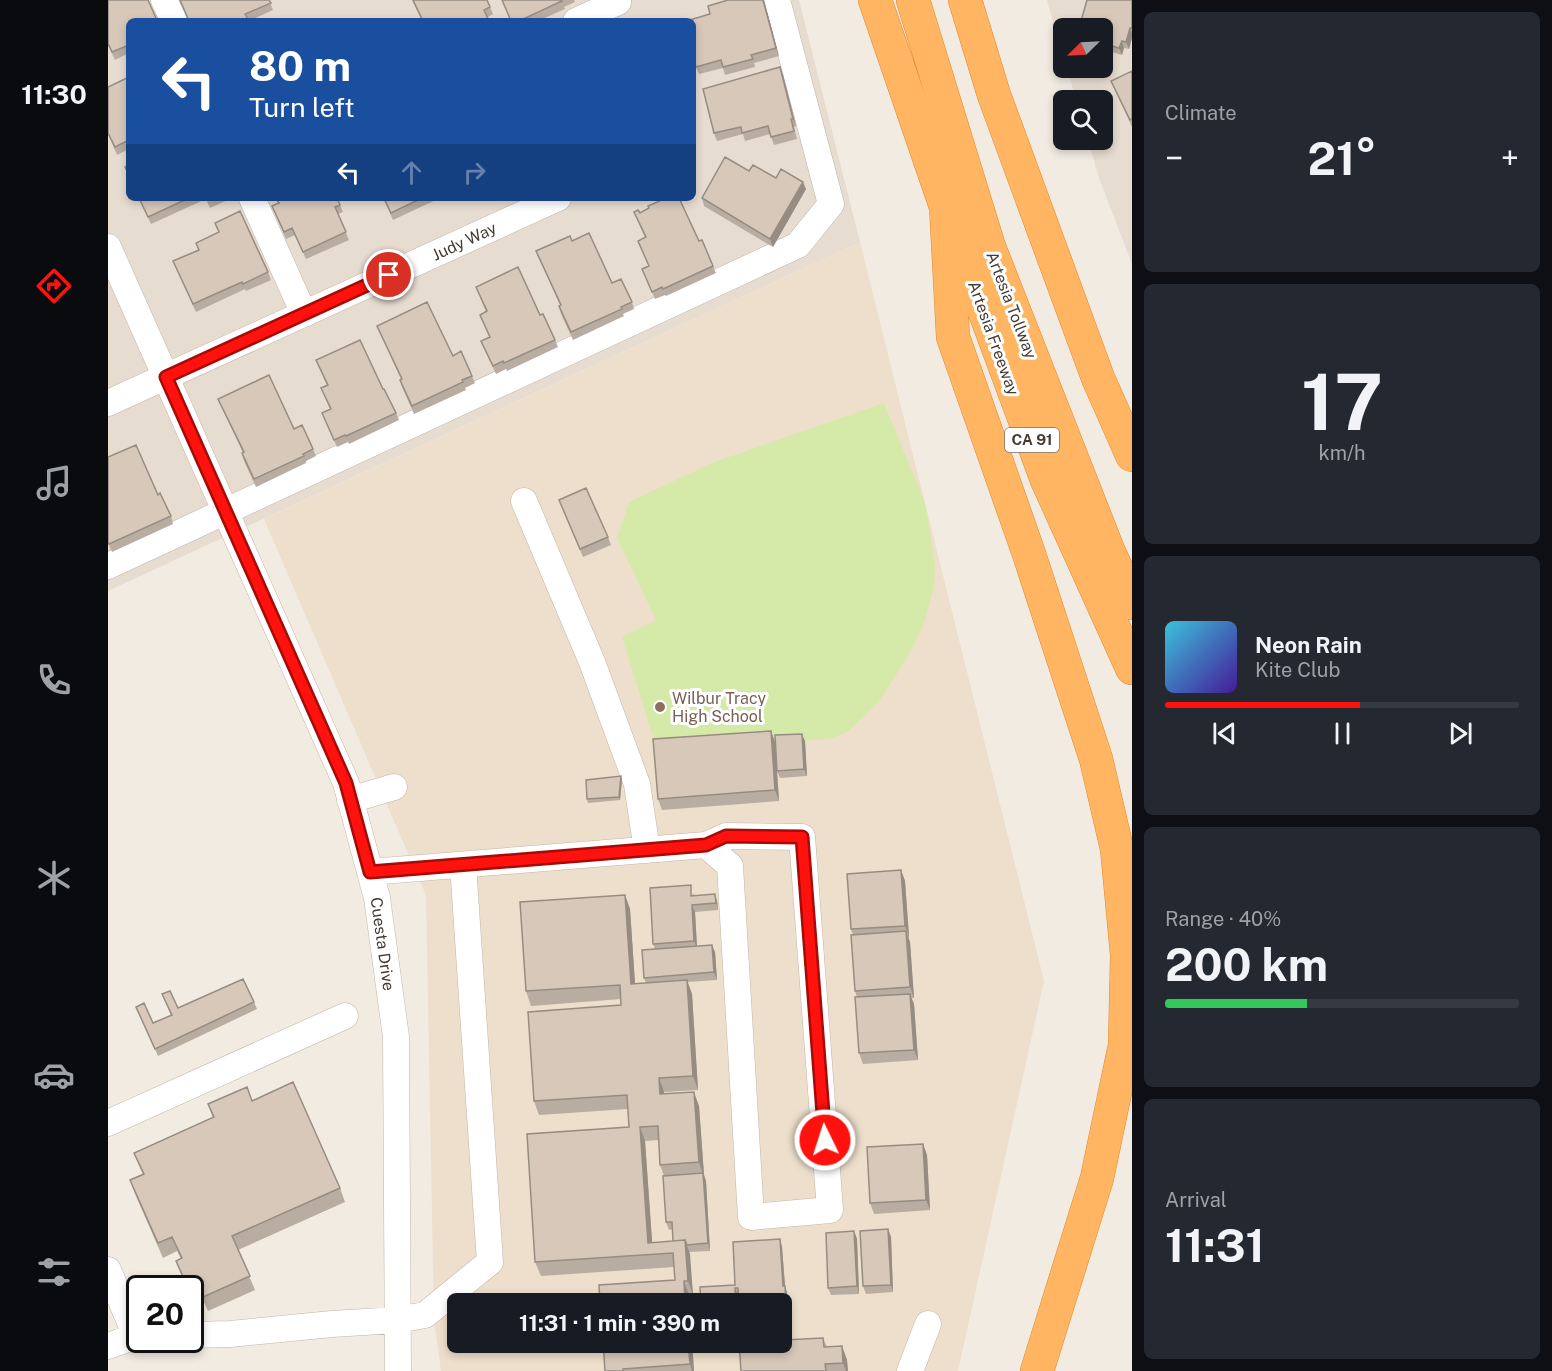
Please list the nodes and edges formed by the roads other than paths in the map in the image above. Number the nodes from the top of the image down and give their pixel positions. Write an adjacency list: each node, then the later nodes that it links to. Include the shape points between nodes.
1 (164, 0): 8 (street)
2 (777, 0): 21 (street, via 831,204 798,245)
3 (875, 0): 12 (highway, Artesia Freeway / CA 91)
4 (913, 0): 24 (highway, Artesia Tollway, via 989,248)
5 (930, 0): 22 (highway, Artesia Tollway, via 1009,256)
6 (965, 0): 16 (highway, via 994,95)
7 (619, 8): 9 (street)
8 (173, 18)
9 (586, 18)
10 (253, 201): 14 (street)
11 (551, 201): 14 (street, Judy Way)
12 (945, 207): 25 (highway, Artesia Freeway / CA 91, via 1047,480); 43 (highway, via 952,337 1096,759 1117,849 1127,955 1125,1045 1097,1178)
13 (108, 248): 15 (street, Cuesta Drive)
14 (304, 314): 15 (street, Judy Way)
15 (166, 377): 17 (street, Judy Way); 21 (street, Cuesta Drive)
16 (1098, 378): 18 (highway); 19 (highway)
17 (108, 403)
18 (1132, 421)
19 (1132, 455)
20 (524, 501): 29 (street, via 592,662 637,784)
21 (225, 511): 23 (street); 27 (street, Cuesta Drive, via 346,783)
22 (1132, 553)
23 (108, 566)
24 (1132, 603)
25 (1132, 668)
26 (394, 787): 27 (street)
27 (350, 800): 31 (street, Cuesta Drive)
28 (706, 845): 28 (street, via 730,866 751,1217 830,1210 802,837 726,836); 29 (street)
29 (647, 850): 30 (street)
30 (463, 865): 31 (street); 36 (street, via 490,1262 425,1315)
31 (370, 872): 36 (street, Cuesta Drive, via 396,1037)
32 (345, 1016): 33 (street)
33 (108, 1123)
34 (108, 1270): 35 (street)
35 (126, 1310)
36 (396, 1320): 38 (street); 41 (street, Cuesta Drive)
37 (928, 1324): 42 (street)
38 (204, 1335)
39 (126, 1340): 40 (street)
40 (108, 1346)
41 (398, 1371)
42 (910, 1371)
43 (1036, 1371)

